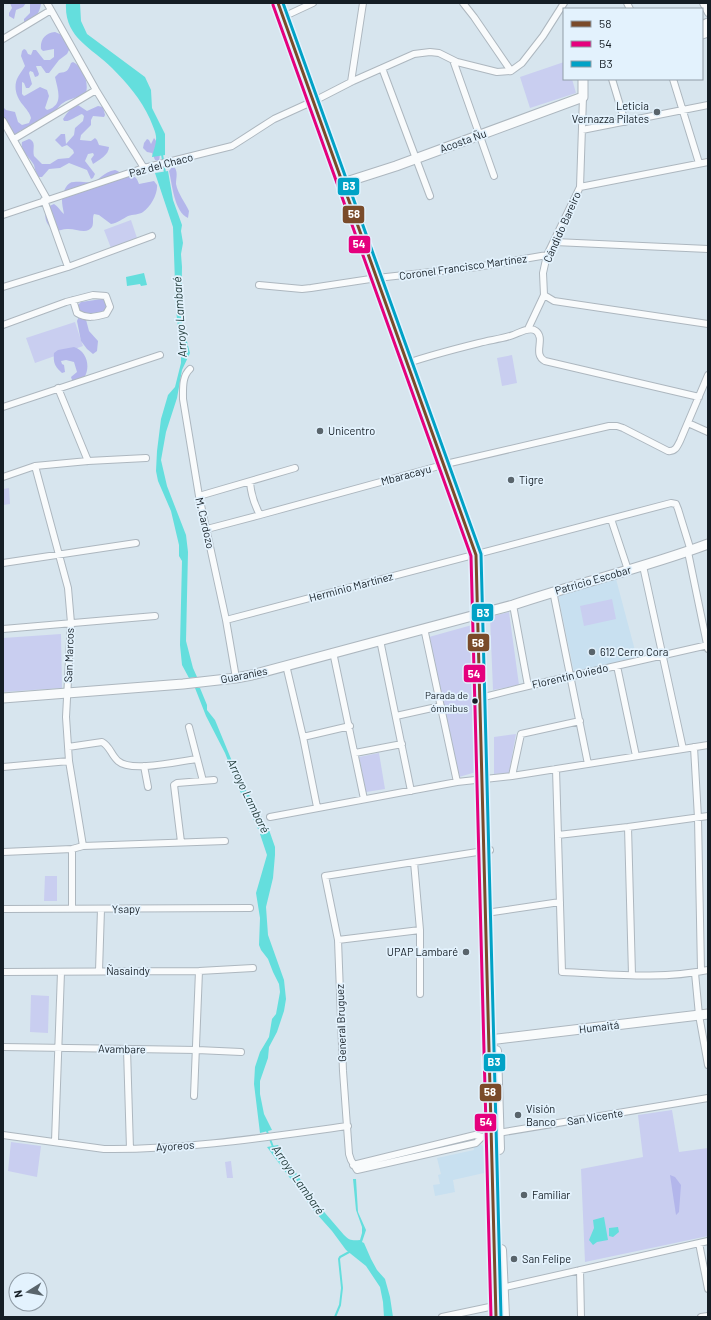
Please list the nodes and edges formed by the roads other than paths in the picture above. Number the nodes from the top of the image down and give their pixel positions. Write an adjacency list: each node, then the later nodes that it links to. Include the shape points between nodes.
1 (47, 3): 9 (street)
2 (278, 3): 11 (main road)
3 (284, 3): 11 (main road)
4 (313, 3): 11 (street)
5 (363, 3): 20 (street)
6 (463, 3): 15 (street)
7 (564, 3): 15 (street, via 522,63)
8 (703, 3): 10 (street)
9 (51, 10): 12 (street); 21 (street)
10 (708, 13)
11 (286, 16): 23 (main road)
12 (3, 39)
13 (453, 60): 14 (street, Paz del Chaco, via 430,52 414,54); 15 (street, Paz del Chaco, via 497,72); 29 (street)
14 (382, 68): 20 (street, Paz del Chaco); 31 (street)
15 (511, 71)
16 (583, 80): 22 (street)
17 (588, 80): 22 (street)
18 (612, 80): 27 (street)
19 (672, 80): 25 (street)
20 (351, 82): 23 (street, Paz del Chaco)
21 (96, 90): 30 (street); 34 (street)
22 (583, 93): 28 (street, Cándido Bareiro); 29 (street, Acosta Ñu)
23 (316, 100): 34 (street, Paz del Chaco, via 274,119 232,146); 36 (main road)
24 (708, 105): 25 (street)
25 (683, 111): 27 (street); 33 (street)
26 (3, 121): 30 (street)
27 (625, 122): 28 (street)
28 (582, 130): 37 (street, Cándido Bareiro)
29 (480, 134): 31 (street, Acosta Ñu); 35 (street)
30 (14, 139): 39 (street)
31 (416, 158): 36 (street, Acosta Ñu); 38 (street)
32 (708, 162): 33 (street)
33 (699, 163): 37 (street)
34 (146, 168): 39 (street, Paz del Chaco)
35 (494, 176)
36 (346, 183): 46 (main road)
37 (580, 187): 42 (street, Cándido Bareiro)
38 (430, 196)
39 (46, 200): 40 (street, Paz del Chaco); 45 (street)
40 (3, 215)
41 (152, 236): 45 (street)
42 (554, 242): 43 (street); 44 (street, Cándido Bareiro)
43 (708, 249)
44 (547, 255): 46 (street, Coronel Francisco Martínez, via 477,267); 49 (street, Cándido Bareiro, via 543,273)
45 (68, 267): 48 (street)
46 (380, 278): 47 (street, Coronel Francisco Martínez, via 302,289); 55 (main road)
47 (259, 285)
48 (3, 287)
49 (544, 295): 52 (street, via 554,301); 53 (street, Cándido Bareiro)
50 (73, 300): 50 (street, via 101,295 106,296 110,307 106,314 88,318 77,313); 51 (street)
51 (3, 324)
52 (708, 324)
53 (528, 329): 55 (street, via 508,337); 59 (street, via 535,330 538,334 539,354 545,361)
54 (160, 355): 58 (street)
55 (410, 363): 65 (main road)
56 (190, 369): 70 (street, M. Cardozo, via 185,376 183,399)
57 (708, 375): 59 (street)
58 (58, 388): 60 (street); 64 (street)
59 (699, 397): 61 (street)
60 (3, 407)
61 (688, 423): 62 (street); 65 (street, Mbaracayu, via 677,448 672,451 617,426)
62 (708, 432)
63 (146, 458): 64 (street)
64 (88, 461): 66 (street)
65 (446, 464): 71 (street, Mbaracayu); 77 (main road)
66 (35, 466): 68 (street); 78 (street, San Marcos)
67 (295, 468): 69 (street)
68 (3, 477)
69 (250, 482): 70 (street); 71 (street, via 250,492)
70 (199, 496): 73 (street, M. Cardozo)
71 (260, 515): 73 (street, Mbaracayu)
72 (611, 519): 76 (street, Herminio Martínez, via 671,503 677,506); 77 (street, Herminio Martínez); 81 (street)
73 (207, 529): 86 (street, M. Cardozo)
74 (136, 543): 78 (street)
75 (708, 544): 76 (street, Patricio Escobar)
76 (689, 551): 80 (street, Patricio Escobar); 91 (street)
77 (478, 554): 84 (main road); 86 (street, Herminio Martínez)
78 (58, 555): 79 (street); 87 (street, San Marcos, via 68,588)
79 (3, 563)
80 (643, 566): 81 (street, Patricio Escobar); 93 (street)
81 (628, 570): 82 (street, Patricio Escobar)
82 (553, 591): 83 (street, Patricio Escobar); 96 (street)
83 (513, 605): 84 (street, Patricio Escobar); 98 (street)
84 (481, 613): 88 (street, Guaraníes); 100 (main road)
85 (155, 616): 87 (street)
86 (226, 620): 97 (street, M. Cardozo)
87 (71, 623): 89 (street); 99 (street, San Marcos)
88 (424, 628): 90 (street, Guaraníes); 102 (street)
89 (3, 629)
90 (380, 640): 92 (street, Guaraníes); 103 (street)
91 (708, 646): 93 (street, Florentín Oviedo)
92 (333, 652): 94 (street, Guaraníes); 105 (street)
93 (662, 655): 95 (street, Florentín Oviedo); 112 (street)
94 (286, 665): 97 (street, Guaraníes); 107 (street)
95 (617, 666): 96 (street, Florentín Oviedo); 114 (street)
96 (571, 676): 98 (street, Florentín Oviedo); 104 (street)
97 (236, 678): 99 (street, Guaraníes)
98 (528, 686): 100 (street, Florentín Oviedo)
99 (68, 693): 101 (street, Guaraníes); 110 (street, San Marcos)
100 (483, 697): 122 (main road)
101 (3, 698)
102 (441, 706): 103 (street); 125 (street)
103 (396, 716): 108 (street)
104 (580, 721): 117 (street); 121 (street, via 521,734)
105 (350, 726): 107 (street); 113 (street)
106 (189, 727): 115 (street)
107 (303, 737): 129 (street)
108 (402, 744): 113 (street); 127 (street)
109 (708, 745): 111 (street)
110 (68, 747): 116 (street, San Marcos); 118 (street, via 102,742 118,761 126,765)
111 (694, 747): 112 (street); 132 (street)
112 (683, 749): 114 (street)
113 (355, 754): 128 (street)
114 (636, 756): 117 (street)
115 (197, 759): 118 (street); 124 (street)
116 (69, 761): 119 (street); 137 (street, San Marcos)
117 (588, 764): 120 (street)
118 (144, 766): 126 (street)
119 (3, 767)
120 (556, 769): 121 (street); 134 (street)
121 (512, 776): 122 (street)
122 (485, 779): 125 (street); 139 (main road)
123 (214, 780): 124 (street)
124 (203, 781): 136 (street, via 177,782 174,785)
125 (457, 782): 127 (street)
126 (148, 787)
127 (411, 791): 128 (street)
128 (364, 799): 129 (street)
129 (317, 808): 131 (street)
130 (708, 816): 132 (street)
131 (270, 817)
132 (698, 818): 133 (street); 156 (street)
133 (628, 827): 134 (street); 157 (street)
134 (558, 835): 142 (street)
135 (225, 841): 136 (street)
136 (181, 842): 137 (street)
137 (83, 846): 138 (street)
138 (72, 849): 140 (street); 143 (street)
139 (487, 851): 141 (street); 147 (main road)
140 (3, 852)
141 (414, 862): 148 (street); 149 (street, General Bruguez, via 325,876)
142 (560, 902): 147 (street); 157 (street, via 562,972)
143 (72, 908): 145 (street, Ysapy); 146 (street, Ysapy)
144 (250, 908): 146 (street, Ysapy)
145 (3, 909)
146 (101, 909): 152 (street)
147 (489, 913): 160 (main road)
148 (420, 930): 149 (street); 158 (street)
149 (338, 940): 169 (street, General Bruguez, via 343,1071)
150 (253, 968): 153 (street, Ñasaindy)
151 (708, 970): 156 (street)
152 (100, 971): 153 (street, Ñasaindy); 155 (street, Ñasaindy)
153 (199, 971): 164 (street)
154 (3, 972): 155 (street, Ñasaindy)
155 (61, 972): 162 (street)
156 (698, 972): 157 (street); 159 (street)
157 (632, 975)
158 (420, 994)
159 (704, 1015): 160 (street, Humaitá); 166 (street)
160 (492, 1039): 171 (main road)
161 (3, 1047): 162 (street, Avambare)
162 (58, 1048): 163 (street, Avambare); 172 (street)
163 (128, 1049): 164 (street, Avambare); 173 (street)
164 (197, 1050): 165 (street, Avambare); 167 (street)
165 (241, 1052)
166 (708, 1065)
167 (194, 1096)
168 (708, 1098): 171 (street, San Vicente)
169 (348, 1126): 173 (street, Ayoreos, via 258,1138); 174 (street, General Bruguez, via 349,1154)
170 (3, 1135): 172 (street, Ayoreos)
171 (491, 1135): 174 (street, San Vicente, via 475,1135); 178 (main road, via 500,1215)
172 (55, 1141): 173 (street, Ayoreos, via 104,1149)
173 (130, 1149)
174 (355, 1168)
175 (708, 1241): 176 (street)
176 (698, 1243): 177 (street); 179 (street)
177 (580, 1270): 178 (street); 185 (street)
178 (499, 1289): 180 (main road)
179 (708, 1289)
180 (500, 1304): 182 (street); 183 (main road); 184 (main road)
181 (708, 1316): 186 (street)
182 (442, 1317)
183 (496, 1317)
184 (504, 1317)
185 (582, 1317)
186 (701, 1317)

